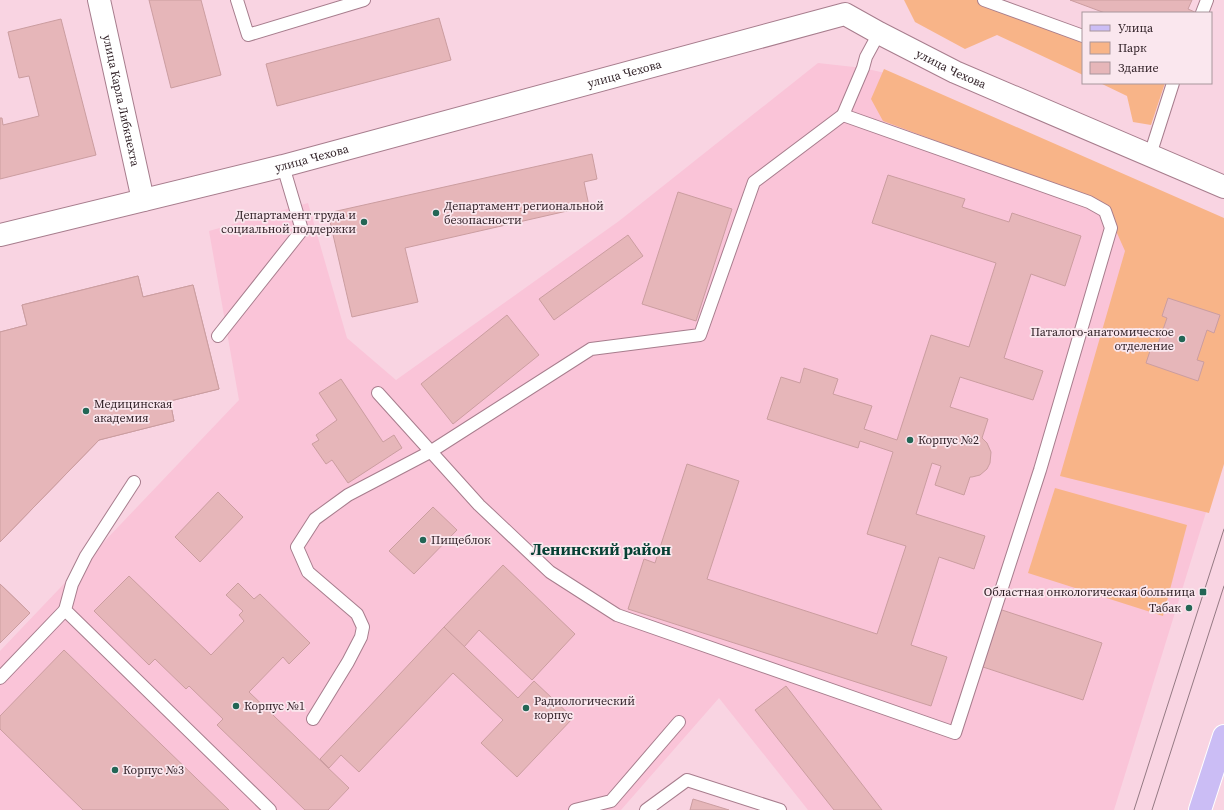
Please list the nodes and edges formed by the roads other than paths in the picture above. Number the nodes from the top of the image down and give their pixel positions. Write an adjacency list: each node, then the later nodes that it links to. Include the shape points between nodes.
1 (99, 0): 15 (street, улица Карла Либкнехта)
2 (237, 0): 3 (lane, via 248,35)
3 (364, 0)
4 (984, 0): 9 (lane)
5 (1207, 0): 7 (lane)
6 (848, 7): 8 (street, улица Чехова); 13 (street, улица Чехова)
7 (1202, 12)
8 (879, 33): 11 (lane, via 866,56); 12 (street, улица Чехова, via 955,72)
9 (1082, 36)
10 (1173, 84): 12 (lane)
11 (843, 115): 19 (lane, via 754,182 700,335 591,349); 19 (lane, via 1089,202 1105,211 1111,228 1040,470 955,733 617,615 550,572 479,505)
12 (1150, 154): 14 (street, улица Чехова)
13 (283, 166): 15 (street, улица Чехова); 17 (lane, via 302,230)
14 (1224, 187)
15 (143, 200): 16 (street, улица Чехова)
16 (0, 235)
17 (218, 336)
18 (378, 393): 19 (lane)
19 (430, 452): 23 (lane, via 348,495 315,519 297,547 308,572 357,614 363,627 348,662)
20 (134, 482): 21 (lane, via 86,556 72,584)
21 (65, 610): 22 (lane); 26 (lane)
22 (0, 678)
23 (313, 719)
24 (679, 722): 27 (lane, via 611,801)
25 (1224, 736): 30 (main road)
26 (270, 810)
27 (575, 810)
28 (646, 810): 29 (lane, via 687,780)
29 (780, 810)
30 (1200, 810)

